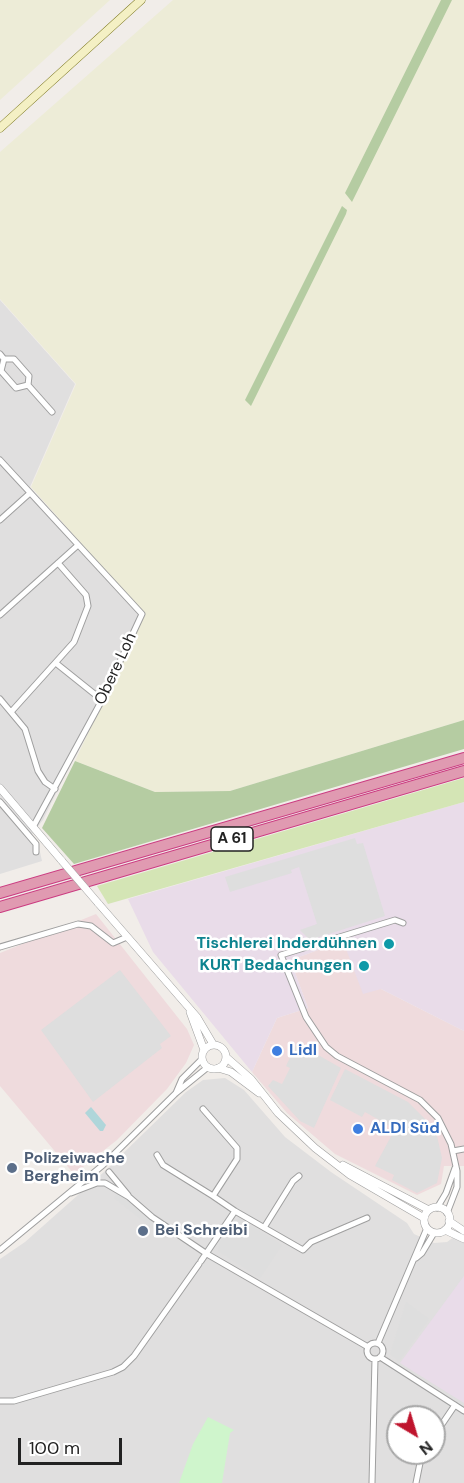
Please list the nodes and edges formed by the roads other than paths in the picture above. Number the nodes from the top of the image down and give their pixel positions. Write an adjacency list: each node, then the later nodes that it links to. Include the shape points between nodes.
1 (141, 0): 2 (main road)
2 (0, 128)
3 (2, 357): 4 (street, via 14,359 29,376); 4 (street, via 1,371 16,388)
4 (28, 385): 5 (street)
5 (52, 412)
6 (0, 460): 7 (street, Obere Loh)
7 (30, 493): 8 (street); 9 (street, Obere Loh)
8 (0, 520)
9 (78, 545): 10 (street); 14 (street, Obere Loh, via 142,614)
10 (58, 563): 11 (street); 12 (street, via 86,595 87,606 74,642)
11 (0, 615)
12 (57, 664): 14 (street); 15 (street)
13 (0, 699): 15 (street)
14 (102, 700): 19 (street, Obere Loh)
15 (11, 712): 19 (street, via 28,735 42,778)
16 (464, 758): 23 (highway, A 61)
17 (464, 771): 24 (highway, A 61)
18 (0, 788): 21 (street)
19 (55, 789): 21 (street, Obere Loh)
20 (0, 802): 22 (street, via 36,844)
21 (33, 827): 26 (street, bridge)
22 (36, 852)
23 (0, 894)
24 (0, 907)
25 (403, 923): 39 (street, via 395,920 281,955 306,1017 322,1042 337,1056 428,1107 446,1130)
26 (127, 937): 27 (street, via 114,944 91,926 78,924); 28 (street)
27 (0, 947)
28 (190, 1012): 29 (street); 30 (street)
29 (213, 1044): 30 (street); 31 (street, via 223,1048)
30 (204, 1050): 32 (street)
31 (226, 1057): 34 (street); 36 (street, via 251,1079)
32 (202, 1059): 33 (street); 35 (street, via 182,1079)
33 (208, 1067): 34 (street); 35 (street)
34 (218, 1068): 36 (street, via 231,1072)
35 (176, 1093): 45 (street)
36 (260, 1093): 41 (street, via 294,1130)
37 (203, 1109): 46 (street, via 239,1153)
38 (464, 1149): 39 (street)
39 (453, 1151): 42 (street)
40 (157, 1155): 46 (street, via 163,1165)
41 (333, 1160): 50 (street); 53 (street)
42 (455, 1168): 48 (street); 51 (street, via 457,1187)
43 (109, 1172): 47 (street)
44 (299, 1176): 54 (street)
45 (71, 1193): 47 (street, via 105,1183); 59 (street)
46 (213, 1196): 49 (street)
47 (129, 1197): 60 (street)
48 (437, 1208): 50 (street); 51 (street)
49 (235, 1210): 54 (street); 60 (street)
50 (429, 1210): 53 (street)
51 (448, 1217): 55 (street); 57 (street)
52 (367, 1218): 54 (street, via 311,1242 303,1250)
53 (424, 1218): 56 (street)
54 (265, 1226)
55 (445, 1230): 56 (street); 58 (street)
56 (430, 1231): 61 (street, via 416,1250 416,1258)
57 (464, 1231)
58 (464, 1239)
59 (0, 1250)
60 (207, 1254): 62 (street); 64 (street, via 123,1367 14,1401)
61 (378, 1343): 62 (street); 63 (street, via 383,1349)
62 (368, 1347): 63 (street, via 369,1355)
63 (378, 1358): 65 (street); 69 (street)
64 (0, 1401)
65 (455, 1405): 66 (street); 67 (street)
66 (464, 1411)
67 (446, 1418)
68 (420, 1465): 70 (street)
69 (372, 1483)
70 (416, 1483)

